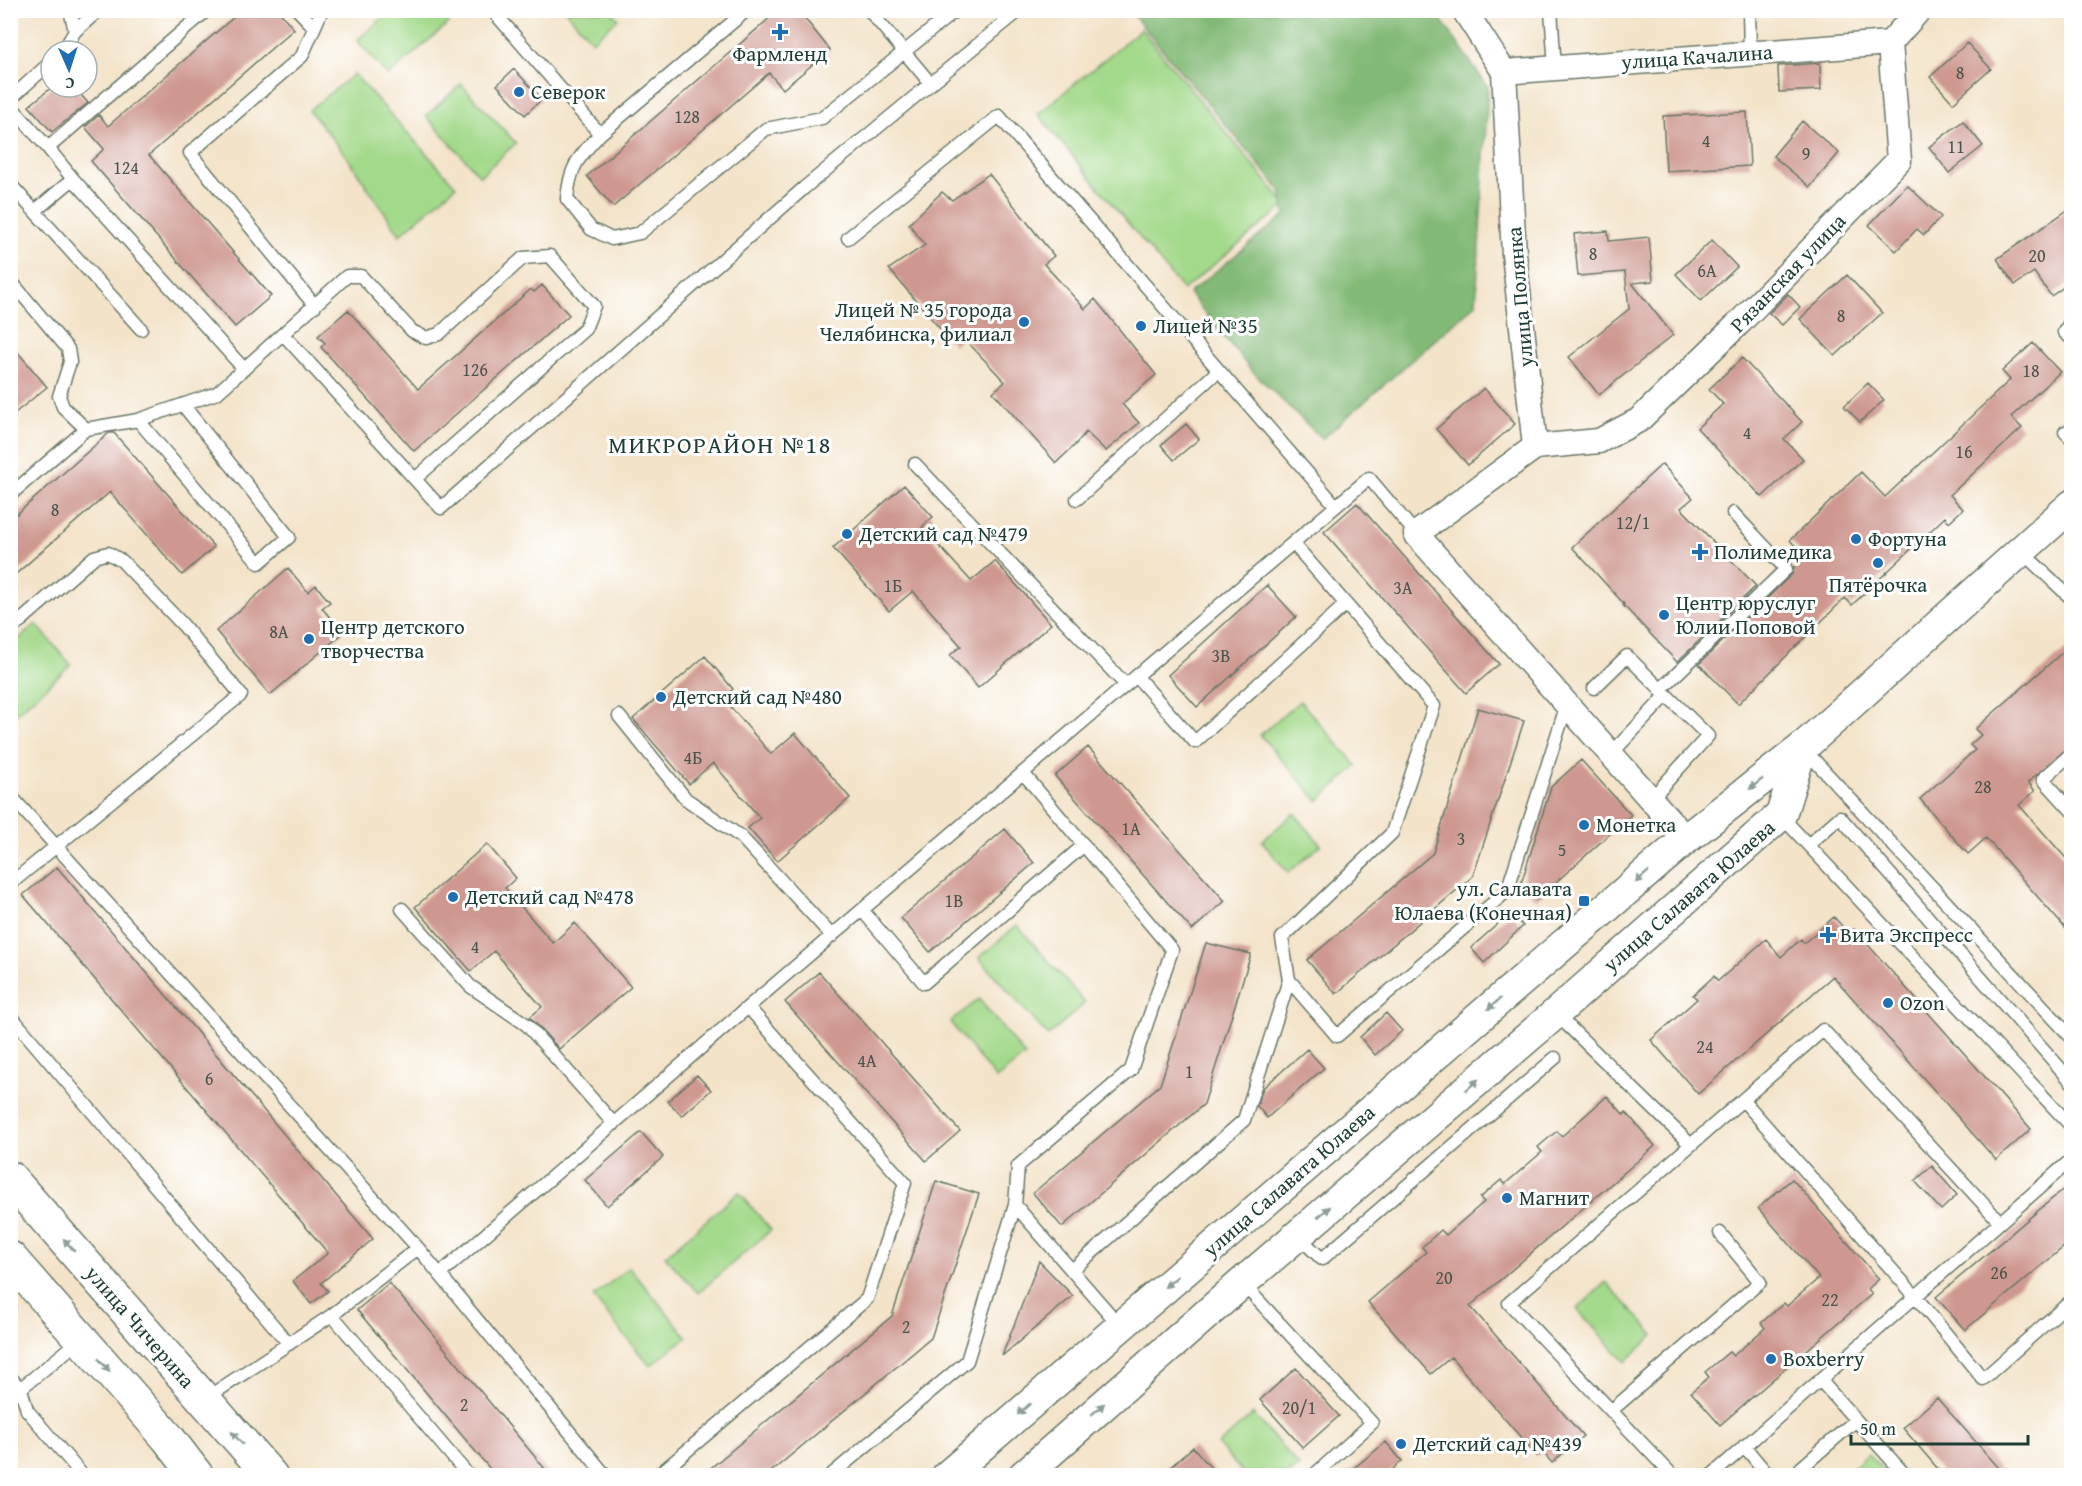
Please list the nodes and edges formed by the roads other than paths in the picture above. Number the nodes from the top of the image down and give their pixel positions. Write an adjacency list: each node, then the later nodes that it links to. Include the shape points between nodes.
1 (70, 10): 16 (lane)
2 (99, 10): 16 (lane)
3 (207, 10): 28 (lane)
4 (298, 10): 15 (lane)
5 (322, 10): 15 (lane)
6 (492, 10): 27 (lane)
7 (747, 10): 27 (lane)
8 (869, 10): 19 (lane)
9 (956, 10): 19 (lane)
10 (1020, 10): 24 (lane)
11 (1464, 10): 22 (street, улица Полянка)
12 (1551, 10): 21 (lane)
13 (1749, 10): 20 (lane)
14 (1919, 10): 18 (street)
15 (314, 27): 34 (lane, via 302,56 190,153)
16 (75, 32): 17 (lane)
17 (71, 39)
18 (1890, 42): 20 (street, улица Качалина); 44 (street, Рязанская улица, via 1899,160 1639,420 1599,441)
19 (905, 53): 24 (lane); 27 (lane, via 822,118 766,129 640,233 612,239 591,229 567,199 569,178 580,156)
20 (1750, 53): 21 (street, улица Качалина)
21 (1555, 68): 22 (street, улица Качалина)
22 (1504, 72): 44 (street, улица Полянка, via 1514,254)
23 (39, 73): 25 (lane)
24 (931, 84): 46 (lane, via 804,188 441,508)
25 (10, 99)
26 (10, 105): 28 (lane)
27 (600, 134)
28 (48, 148): 29 (lane)
29 (73, 179): 31 (lane); 39 (lane)
30 (10, 184): 31 (lane)
31 (35, 211): 36 (lane)
32 (848, 238): 40 (lane, via 999,116)
33 (10, 280): 43 (lane, via 68,349 70,362 59,396 63,407)
34 (315, 306): 37 (lane); 46 (lane, via 347,276 360,276 412,331 426,338 439,334 523,258 550,256 594,306 585,329)
35 (2072, 320): 38 (lane, via 2064,332)
36 (141, 329)
37 (284, 334): 39 (lane); 46 (lane)
38 (2072, 339)
39 (244, 369): 41 (lane, via 217,393)
40 (1218, 371): 48 (lane); 50 (lane)
41 (183, 405): 42 (lane); 42 (lane, via 290,537 259,563)
42 (138, 420): 43 (lane)
43 (86, 429): 47 (lane)
44 (1535, 447): 52 (street)
45 (915, 464): 59 (lane)
46 (415, 479)
47 (10, 495)
48 (1077, 499)
49 (2072, 505): 54 (street)
50 (1336, 506): 52 (lane, via 1369,478); 53 (lane)
51 (1733, 513): 61 (lane, via 1786,569)
52 (1416, 534): 62 (street)
53 (1293, 543): 56 (lane); 58 (lane)
54 (2020, 550): 55 (lane); 64 (street)
55 (2072, 599)
56 (1346, 604): 58 (lane, via 1195,742); 82 (lane, via 1434,706 1392,833 1282,938)
57 (10, 630): 75 (lane, via 94,557 108,553 122,561 183,625 241,694)
58 (1137, 677): 59 (lane)
59 (1126, 685): 67 (lane)
60 (1594, 688): 61 (lane, via 1627,656)
61 (1663, 693): 66 (lane); 69 (lane, via 1708,736)
62 (1567, 704): 66 (street); 82 (lane, via 1507,891 1337,1036)
63 (619, 716): 80 (lane, via 686,799 741,837)
64 (1802, 747): 71 (street, улица Салавата Юлаева); 72 (street, улица Салавата Юлаева, one-way to 72); 86 (lane)
65 (2072, 753): 70 (lane, via 2043,779)
66 (1611, 754): 69 (street)
67 (1023, 773): 73 (lane); 79 (lane)
68 (10, 795): 75 (lane)
69 (1651, 800): 72 (street)
70 (2072, 811)
71 (1780, 815): 74 (lane); 76 (street, улица Салавата Юлаева)
72 (1686, 839): 76 (street); 81 (street, улица Салавата Юлаева, one-way to 81)
73 (1084, 845): 79 (lane, via 924,983); 95 (lane, via 1172,950 1131,1070 1018,1166)
74 (1808, 845): 88 (lane, via 1840,817); 91 (lane)
75 (56, 847): 77 (lane); 99 (lane)
76 (1716, 873): 84 (street, улица Салавата Юлаева)
77 (10, 884)
78 (402, 909): 90 (lane, via 470,986 528,1025)
79 (862, 910): 80 (lane)
80 (832, 936): 83 (lane)
81 (1524, 978): 84 (street); 100 (street, улица Салавата Юлаева, one-way to 100)
82 (1289, 980): 102 (lane, via 1244,1119)
83 (748, 1007): 90 (lane); 126 (lane, via 905,1183 867,1299)
84 (1556, 1014): 92 (lane); 98 (street, улица Салавата Юлаева, one-way to 84)
85 (10, 1015): 110 (lane)
86 (2072, 1038)
87 (1555, 1058): 98 (lane, via 1322,1259)
88 (2072, 1082)
89 (1743, 1100): 92 (lane); 96 (lane, via 1823,1030); 105 (lane)
90 (614, 1124): 103 (lane)
91 (2072, 1127)
92 (1690, 1145): 116 (lane, via 1509,1303)
93 (2072, 1159): 96 (lane)
94 (10, 1178): 115 (main road, улица Чичерина, one-way to 94)
95 (1016, 1205): 102 (lane); 127 (lane, via 967,1361)
96 (2000, 1222): 105 (lane)
97 (1720, 1233): 116 (lane, via 1760,1282)
98 (1297, 1235): 104 (street, улица Салавата Юлаева)
99 (418, 1248): 103 (lane); 107 (lane)
100 (1209, 1250): 104 (street); 108 (street, улица Салавата Юлаева, one-way to 108)
101 (10, 1258): 109 (main road)
102 (1072, 1270): 108 (lane)
103 (440, 1274): 125 (lane)
104 (1242, 1283): 128 (street, улица Салавата Юлаева, one-way to 104); 129 (lane, via 1372,1423)
105 (1915, 1296): 106 (lane, via 1983,1379); 112 (lane)
106 (2072, 1300)
107 (332, 1315): 110 (lane); 124 (lane)
108 (1120, 1326): 120 (street, улица Салавата Юлаева, one-way to 120)
109 (81, 1339): 113 (lane); 122 (main road, one-way to 122)
110 (289, 1344): 115 (lane)
111 (10, 1377): 113 (lane)
112 (1820, 1380): 117 (lane); 118 (lane)
113 (21, 1389): 114 (lane); 121 (lane, via 27,1410)
114 (10, 1397)
115 (204, 1400): 123 (main road, улица Чичерина, one-way to 115)
116 (1612, 1410): 130 (lane)
117 (1856, 1420): 119 (lane); 133 (lane)
118 (1744, 1446): 131 (lane); 132 (lane)
119 (1801, 1468)
120 (957, 1472)
121 (83, 1476)
122 (197, 1476)
123 (271, 1476)
124 (469, 1476)
125 (606, 1476)
126 (657, 1476)
127 (830, 1476)
128 (1023, 1476)
129 (1313, 1476)
130 (1673, 1476)
131 (1711, 1476)
132 (1768, 1476)
133 (1906, 1476)

